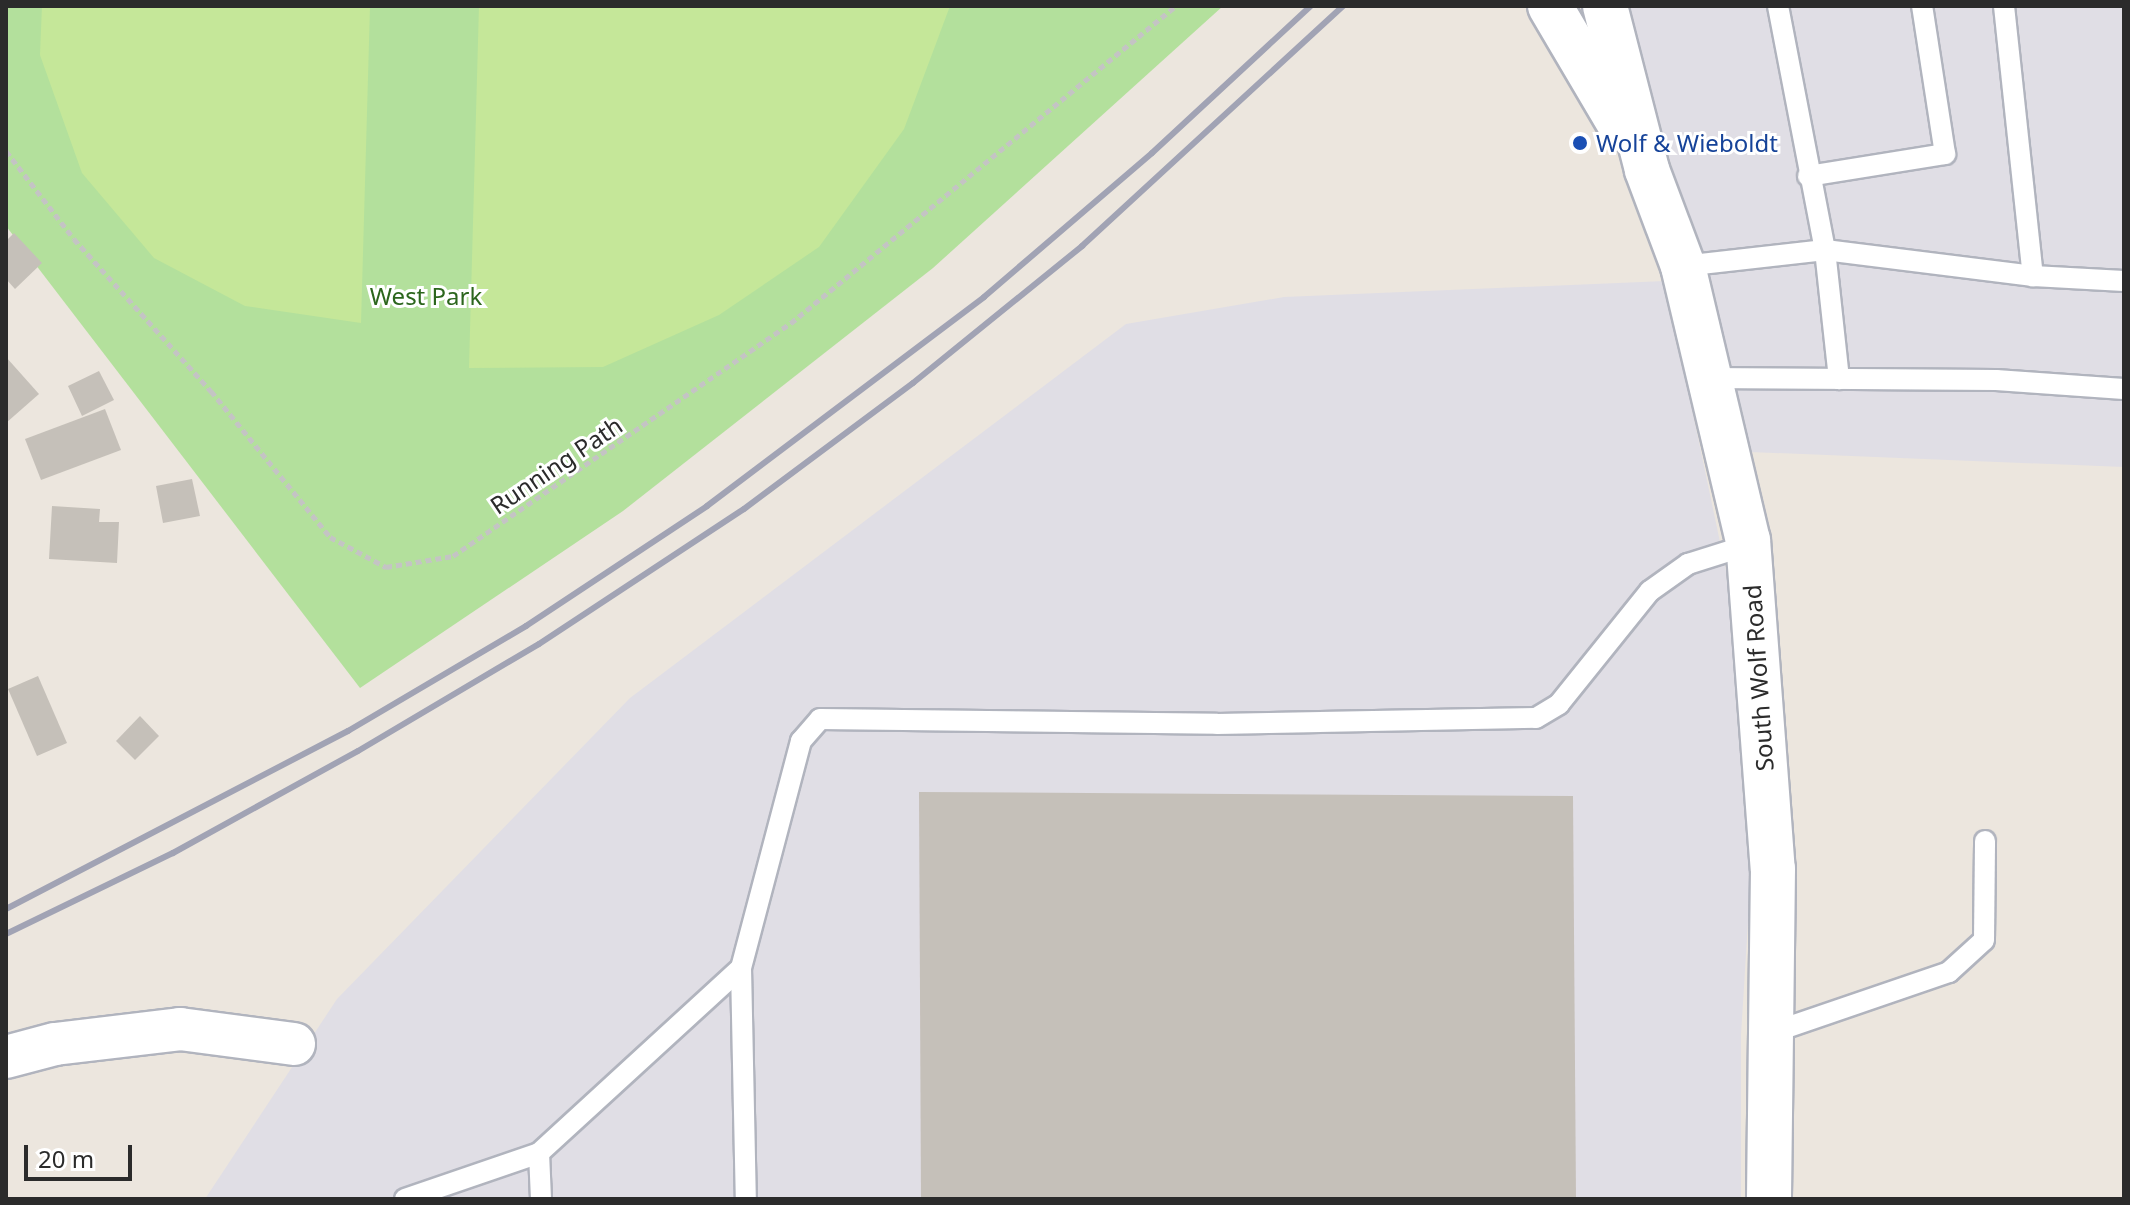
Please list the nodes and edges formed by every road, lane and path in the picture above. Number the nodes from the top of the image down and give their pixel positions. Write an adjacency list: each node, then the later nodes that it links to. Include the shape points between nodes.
1 (1175, 6): 7 (path, Running Path, via 779,332 453,556 386,567 330,537 211,391 74,239)
2 (1550, 6): 8 (main road, South Wolf Road)
3 (1605, 6): 8 (main road, South Wolf Road)
4 (1778, 6): 9 (lane)
5 (1922, 6): 9 (lane, via 1945,154)
6 (2004, 6): 12 (lane)
7 (6, 151)
8 (1647, 170): 11 (main road, South Wolf Road)
9 (1808, 176): 10 (lane)
10 (1825, 250): 11 (lane); 12 (lane); 15 (lane)
11 (1683, 266): 14 (main road, South Wolf Road)
12 (2033, 276): 13 (lane)
13 (2124, 281)
14 (1708, 378): 15 (lane); 17 (main road, South Wolf Road)
15 (1839, 379): 16 (lane, via 1996,380)
16 (2124, 389)
17 (1748, 545): 19 (lane, via 1688,564 1650,591 1559,704 1528,720 1217,724 820,719 801,741); 20 (main road, South Wolf Road, via 1773,869)
18 (1985, 841): 20 (lane, via 1984,940 1949,972)
19 (741, 968): 23 (lane); 26 (lane)
20 (1771, 1033): 27 (main road, South Wolf Road)
21 (294, 1044): 22 (street, via 180,1029 55,1044)
22 (6, 1057)
23 (539, 1153): 24 (lane); 25 (lane)
24 (405, 1199)
25 (541, 1199)
26 (746, 1199)
27 (1769, 1199)

